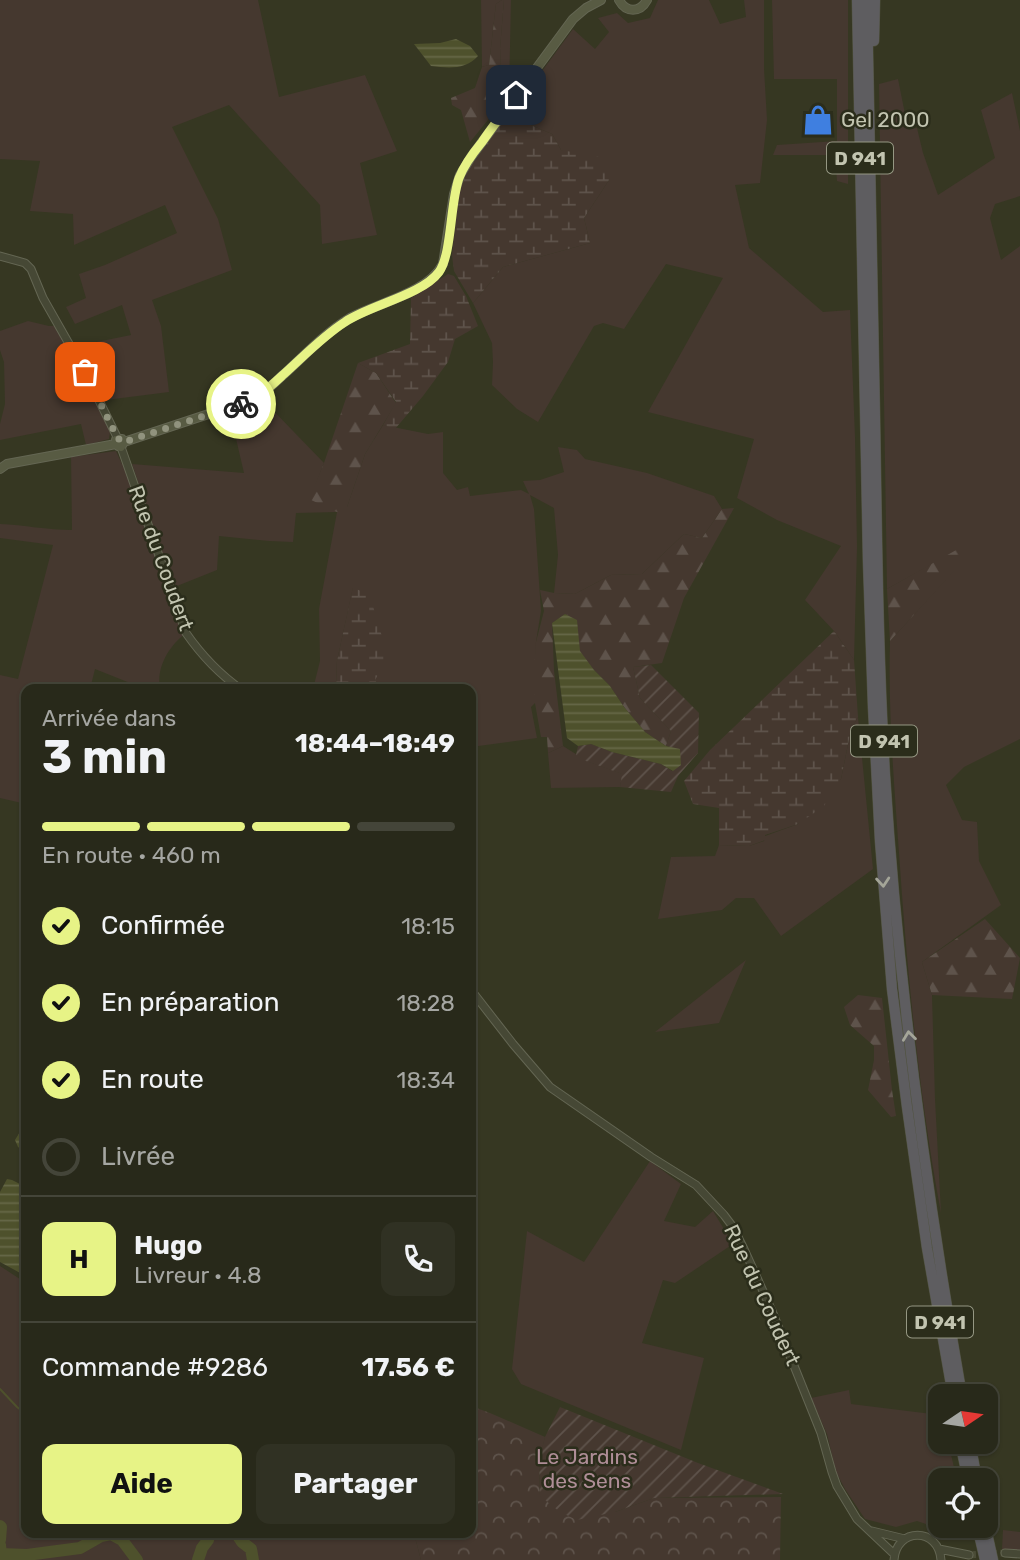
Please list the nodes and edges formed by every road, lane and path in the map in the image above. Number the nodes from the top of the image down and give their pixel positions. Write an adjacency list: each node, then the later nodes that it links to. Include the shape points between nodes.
1 (647, 0): 6 (main road, via 636,10 626,9)
2 (855, 0): 13 (highway, D 941, one-way to 13, via 868,575 880,841 907,1107)
3 (867, 0): 7 (highway, D 941)
4 (875, 0): 7 (highway)
5 (598, 1): 6 (main road); 9 (main road, via 579,13 562,33 460,175 443,264 431,280 346,321 254,399)
6 (620, 1)
7 (869, 83): 14 (highway, D 941, one-way to 7, via 916,1104 887,805 878,615)
8 (0, 256): 9 (street, Rue du Coudert, via 25,263 30,269)
9 (120, 443): 10 (main road); 11 (street, Rue du Coudert, via 186,633 216,671)
10 (0, 469)
11 (234, 684)
12 (476, 996): 15 (street, Rue du Coudert, via 550,1087 696,1185 724,1214 777,1323 837,1486 857,1519)
13 (951, 1384)
14 (960, 1384)
15 (872, 1531): 17 (street); 20 (street, Rue du Coudert)
16 (990, 1538): 21 (highway, via 995,1548)
17 (905, 1539): 18 (street, via 925,1536); 20 (street)
18 (939, 1549): 22 (street); 23 (street, via 969,1555)
19 (1020, 1554): 21 (street)
20 (894, 1557)
21 (991, 1558)
22 (941, 1560)
23 (955, 1560)

